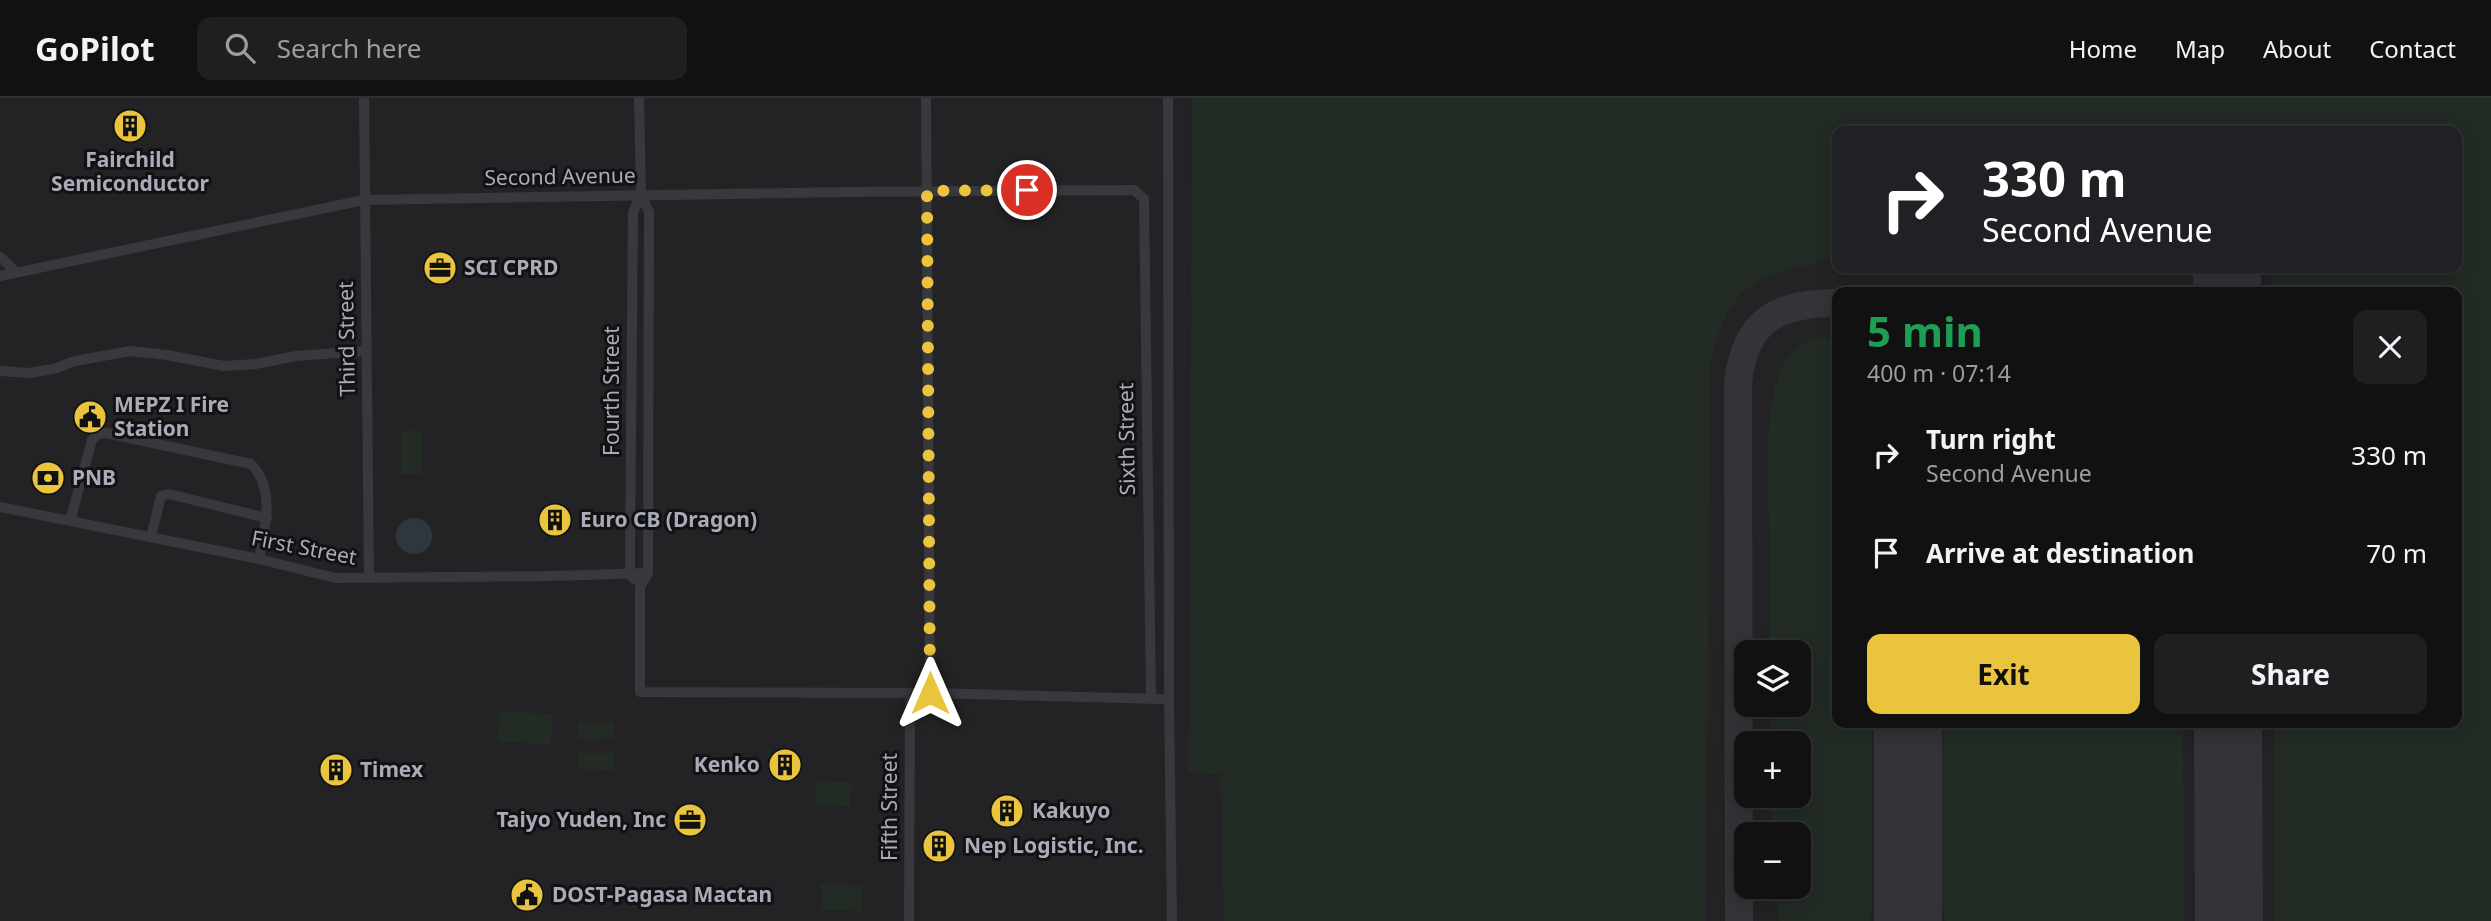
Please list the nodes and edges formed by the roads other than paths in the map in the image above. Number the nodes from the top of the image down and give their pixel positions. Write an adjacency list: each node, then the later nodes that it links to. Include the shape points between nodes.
1 (364, 98): 8 (street, Third Street)
2 (639, 98): 7 (street, Fourth Street)
3 (926, 98): 6 (street)
4 (1168, 98): 34 (street)
5 (1127, 189): 6 (street, Second Avenue); 32 (street, Sixth Street, via 1144,199 1156,699)
6 (927, 191): 7 (street, Second Avenue); 32 (street)
7 (641, 195): 8 (street, Second Avenue); 12 (street, Fourth Street, via 649,212); 13 (street, Fourth Street, via 633,212)
8 (364, 200): 10 (street, Second Avenue); 14 (street, Third Street)
9 (0, 257): 10 (street)
10 (16, 272): 11 (street, Second Avenue)
11 (0, 276)
12 (648, 335): 13 (street); 17 (street, Fourth Street)
13 (631, 337): 16 (street, Fourth Street)
14 (366, 351): 15 (street, via 225,366 130,351 29,373); 29 (street, Third Street)
15 (0, 371)
16 (631, 399): 17 (street); 18 (street, Fourth Street)
17 (648, 399): 19 (street, Fourth Street)
18 (630, 469): 19 (street); 24 (street, Fourth Street)
19 (648, 469): 25 (street, Fourth Street)
20 (0, 507): 22 (street, First Street)
21 (267, 518): 22 (street, via 262,481 251,464 106,433 92,440); 23 (street, via 169,494 161,496); 26 (street)
22 (69, 521): 23 (street, First Street)
23 (151, 537): 26 (street, First Street)
24 (630, 549): 25 (street); 27 (street, Fourth Street)
25 (647, 550): 28 (street, Fourth Street)
26 (259, 559): 29 (street, First Street, via 335,578)
27 (630, 573): 28 (street, First Street); 29 (street, First Street); 30 (street)
28 (648, 573): 30 (street)
29 (369, 578)
30 (640, 587): 31 (street, via 640,692)
31 (910, 693): 32 (street); 33 (street, Fifth Street)
32 (930, 693)
33 (909, 921)
34 (1172, 921)

